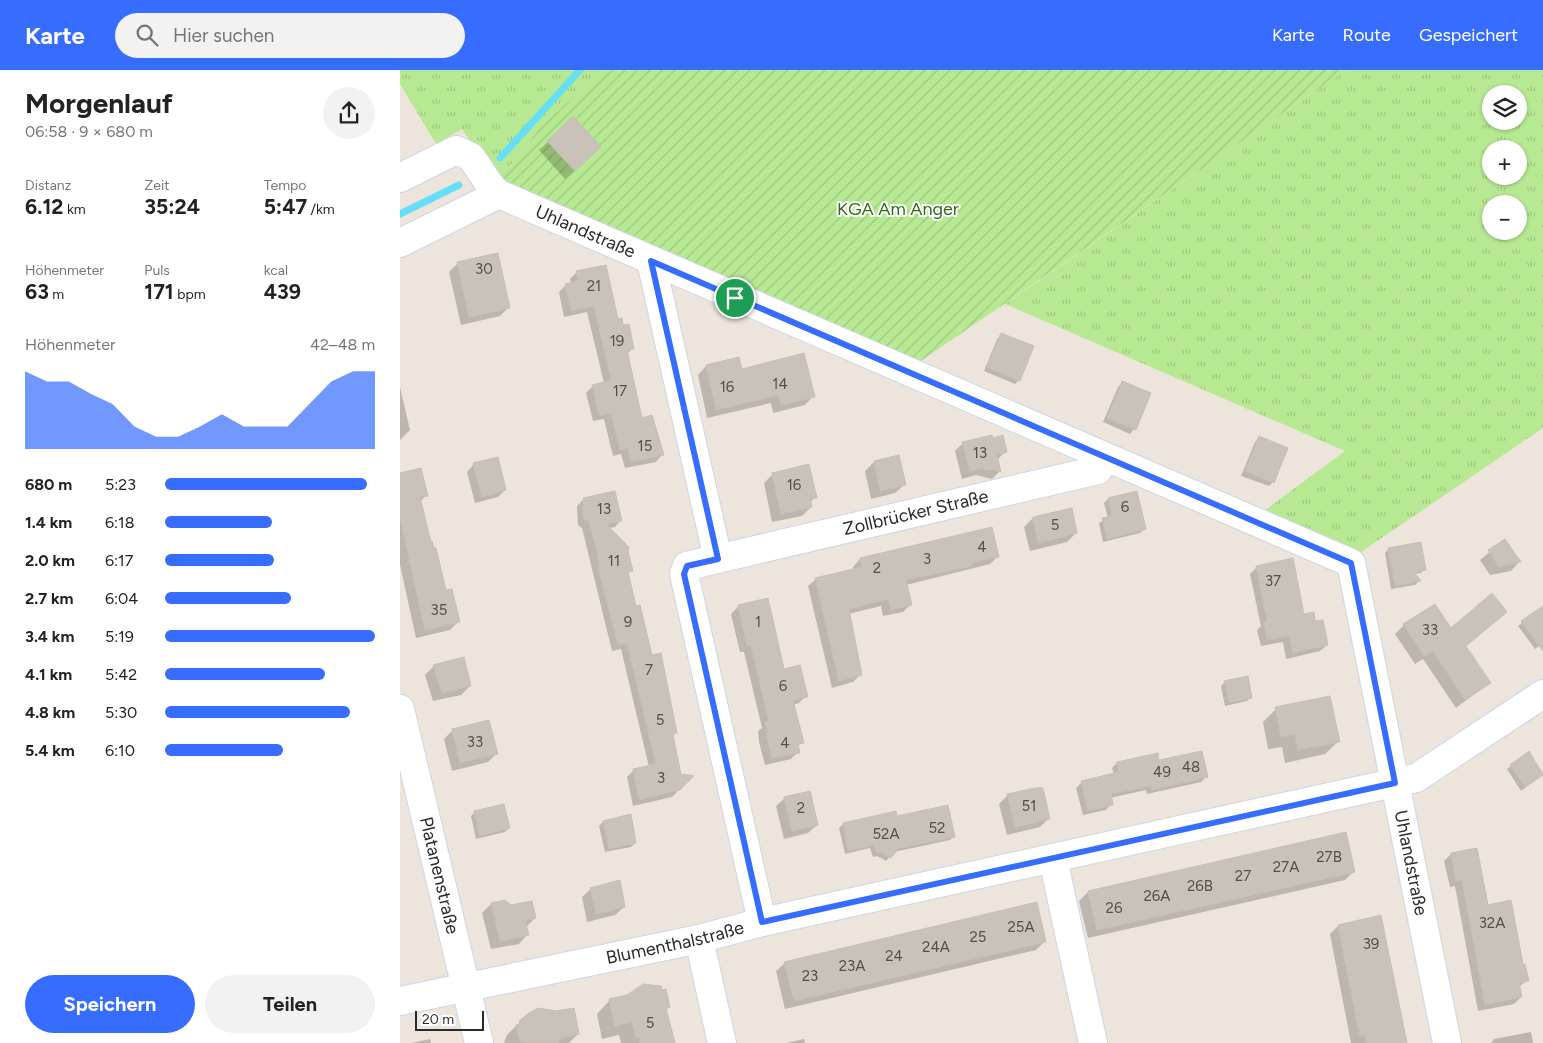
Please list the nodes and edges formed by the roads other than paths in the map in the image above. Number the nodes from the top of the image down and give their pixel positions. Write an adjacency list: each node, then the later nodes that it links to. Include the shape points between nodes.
1 (400, 178): 2 (street, via 456,150 471,157)
2 (496, 191): 3 (street); 4 (street, Uhlandstraße)
3 (400, 243)
4 (651, 261): 5 (street, Uhlandstraße); 6 (street)
5 (1105, 457): 6 (street, Zollbrücker Straße, via 1098,470); 9 (street, Uhlandstraße, via 1351,563)
6 (718, 559): 11 (street, Zollbrücker Straße, via 687,566 684,574)
7 (1543, 694): 9 (street, Blumenthalstraße, via 1416,778)
8 (400, 709): 13 (street, Platanenstraße)
9 (1395, 783): 10 (street, Blumenthalstraße); 18 (street, Uhlandstraße)
10 (1053, 859): 11 (street, Blumenthalstraße); 17 (street)
11 (762, 922): 12 (street, Blumenthalstraße)
12 (699, 939): 13 (street, Blumenthalstraße); 16 (street)
13 (467, 988): 14 (street, Blumenthalstraße); 15 (street, Platanenstraße)
14 (400, 1001)
15 (479, 1043)
16 (722, 1043)
17 (1093, 1043)
18 (1447, 1043)

